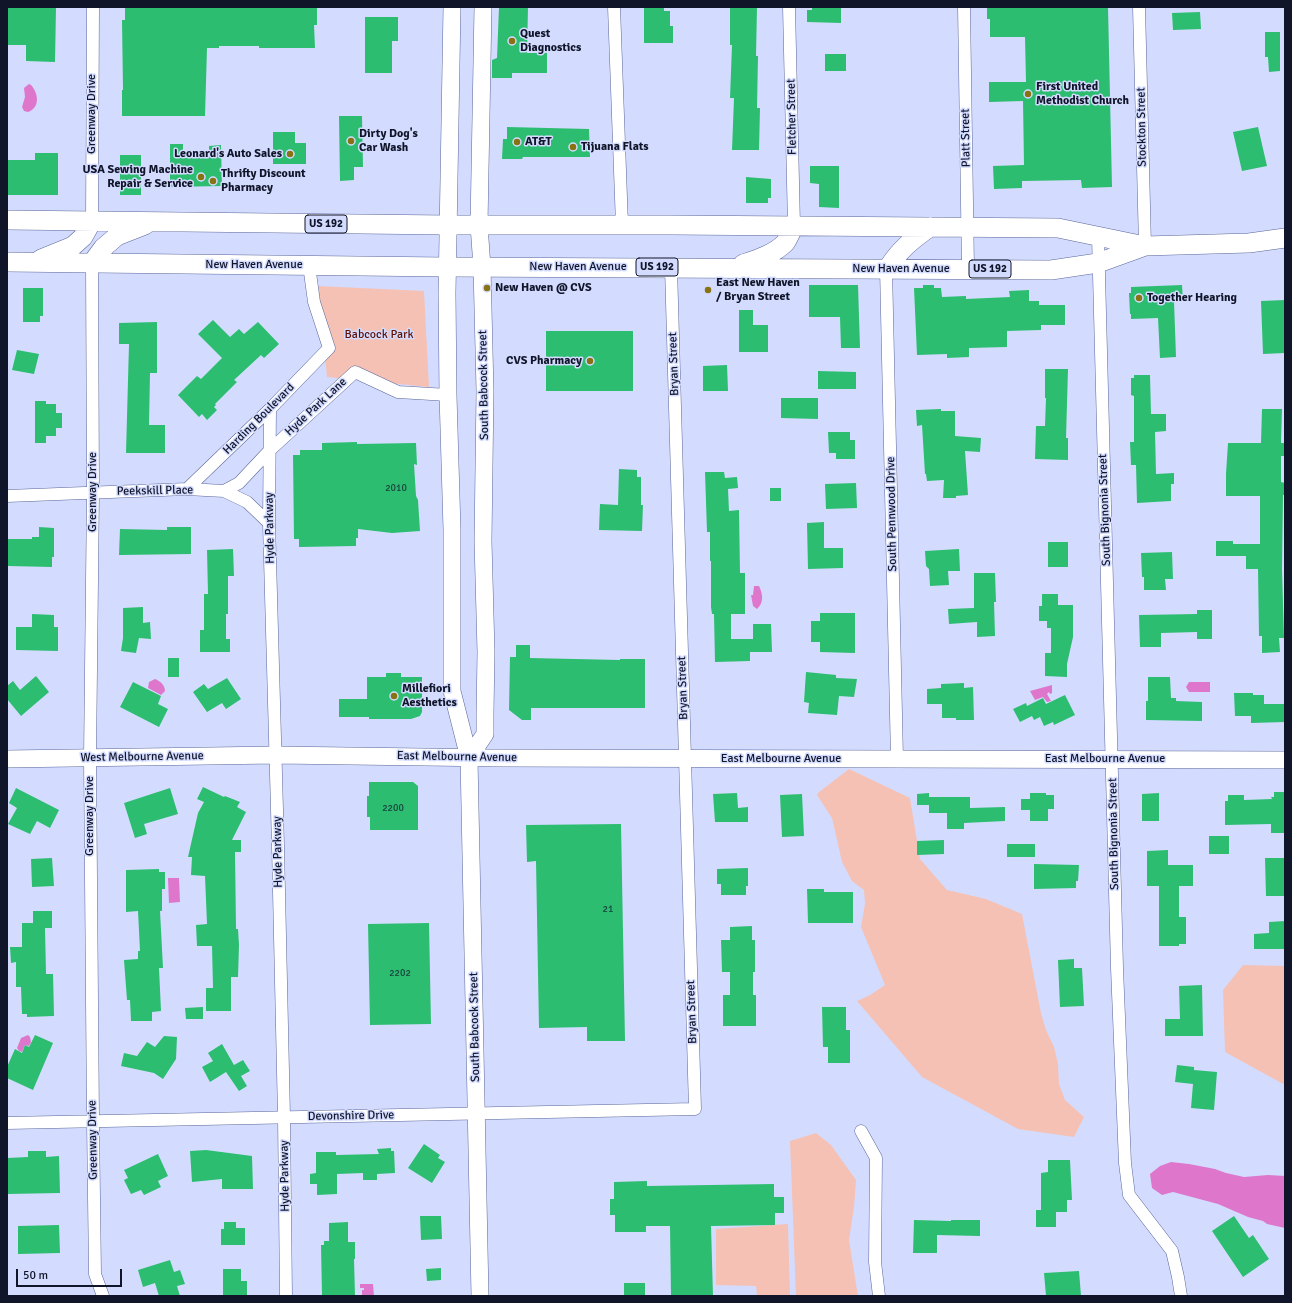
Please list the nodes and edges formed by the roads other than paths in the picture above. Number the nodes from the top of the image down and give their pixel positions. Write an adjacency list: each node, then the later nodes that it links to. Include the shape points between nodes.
1 (93, 7): 9 (street, Greenway Drive)
2 (452, 7): 11 (main road, South Babcock Street)
3 (483, 7): 12 (main road, South Babcock Street)
4 (614, 7): 13 (street)
5 (789, 7): 14 (street, Fletcher Street)
6 (964, 7): 16 (street, Platt Street)
7 (1139, 7): 19 (street, Stockton Street)
8 (7, 220): 9 (main road, New Haven Avenue / US 192)
9 (92, 221): 10 (main road, New Haven Avenue / US 192); 21 (main road, via 83,237 73,246)
10 (152, 222): 11 (main road, New Haven Avenue / US 192); 22 (main road, via 117,236 103,248)
11 (448, 225): 12 (main road, New Haven Avenue / US 192); 25 (main road, South Babcock Street)
12 (479, 225): 13 (main road, New Haven Avenue / US 192); 26 (main road, South Babcock Street)
13 (622, 225): 14 (main road, New Haven Avenue / US 192)
14 (794, 226): 15 (main road, New Haven Avenue / US 192); 28 (main road, via 786,242 774,252)
15 (930, 227): 16 (main road, New Haven Avenue / US 192); 29 (main road, via 908,243)
16 (968, 227): 17 (main road, New Haven Avenue / US 192, via 1058,228); 30 (street, Platt Street)
17 (1098, 236): 19 (main road, New Haven Avenue / US 192); 23 (street, South Bignonia Street)
18 (1285, 238): 19 (main road, New Haven Avenue / US 192, via 1249,243)
19 (1145, 246): 23 (main road, New Haven Avenue / US 192)
20 (7, 262): 21 (main road, New Haven Avenue / US 192)
21 (34, 262): 22 (main road, New Haven Avenue / US 192)
22 (92, 263): 24 (main road, New Haven Avenue / US 192); 36 (street, Greenway Drive)
23 (1098, 263): 30 (main road, New Haven Avenue / US 192, via 1051,270); 45 (street, South Bignonia Street)
24 (309, 265): 25 (main road, New Haven Avenue / US 192); 32 (street, Harding Boulevard, via 314,302 329,348)
25 (447, 267): 26 (main road, New Haven Avenue / US 192); 31 (main road, South Babcock Street)
26 (482, 267): 27 (main road, New Haven Avenue / US 192); 41 (main road, South Babcock Street, via 485,410 485,734)
27 (671, 267): 28 (main road, New Haven Avenue / US 192); 42 (street, Bryan Street)
28 (732, 268): 29 (main road, New Haven Avenue / US 192)
29 (887, 268): 30 (main road, New Haven Avenue / US 192); 44 (street, South Pennwood Drive)
30 (968, 269)
31 (448, 395): 33 (street, Hyde Park Lane, via 398,392 355,372); 41 (main road, South Babcock Street, via 452,530 452,691)
32 (270, 409): 33 (street, Hyde Parkway); 34 (street, Harding Boulevard)
33 (270, 450): 35 (street, Hyde Park Lane, via 239,483); 38 (street, Hyde Parkway)
34 (188, 489): 35 (street, Peekskill Place); 36 (street, Peekskill Place)
35 (224, 491): 38 (street, Peekskill Place, via 247,502)
36 (94, 492): 37 (street, Peekskill Place); 40 (street, Greenway Drive)
37 (7, 496)
38 (269, 523): 39 (street, Hyde Parkway)
39 (276, 755): 40 (main road, West Melbourne Avenue); 41 (main road, East Melbourne Avenue); 49 (street, Hyde Parkway)
40 (90, 758): 43 (main road, West Melbourne Avenue); 50 (street, Greenway Drive)
41 (469, 758): 42 (main road, East Melbourne Avenue); 48 (main road, South Babcock Street)
42 (685, 758): 44 (main road, East Melbourne Avenue); 47 (street, Bryan Street)
43 (7, 759)
44 (898, 759): 45 (main road, East Melbourne Avenue)
45 (1112, 759): 46 (main road, East Melbourne Avenue); 57 (street, South Bignonia Street, via 1117,968 1125,1163 1129,1195 1172,1251)
46 (1285, 760)
47 (695, 1109): 48 (street, Devonshire Drive)
48 (477, 1113): 49 (street, Devonshire Drive); 55 (main road, South Babcock Street)
49 (284, 1117): 50 (street, Devonshire Drive); 54 (street, Hyde Parkway)
50 (93, 1121): 51 (street, Devonshire Drive); 53 (street, Greenway Drive, via 95,1274)
51 (7, 1123)
52 (861, 1131): 56 (street, via 876,1158 875,1262)
53 (103, 1296)
54 (286, 1296)
55 (480, 1296)
56 (879, 1296)
57 (1181, 1296)

